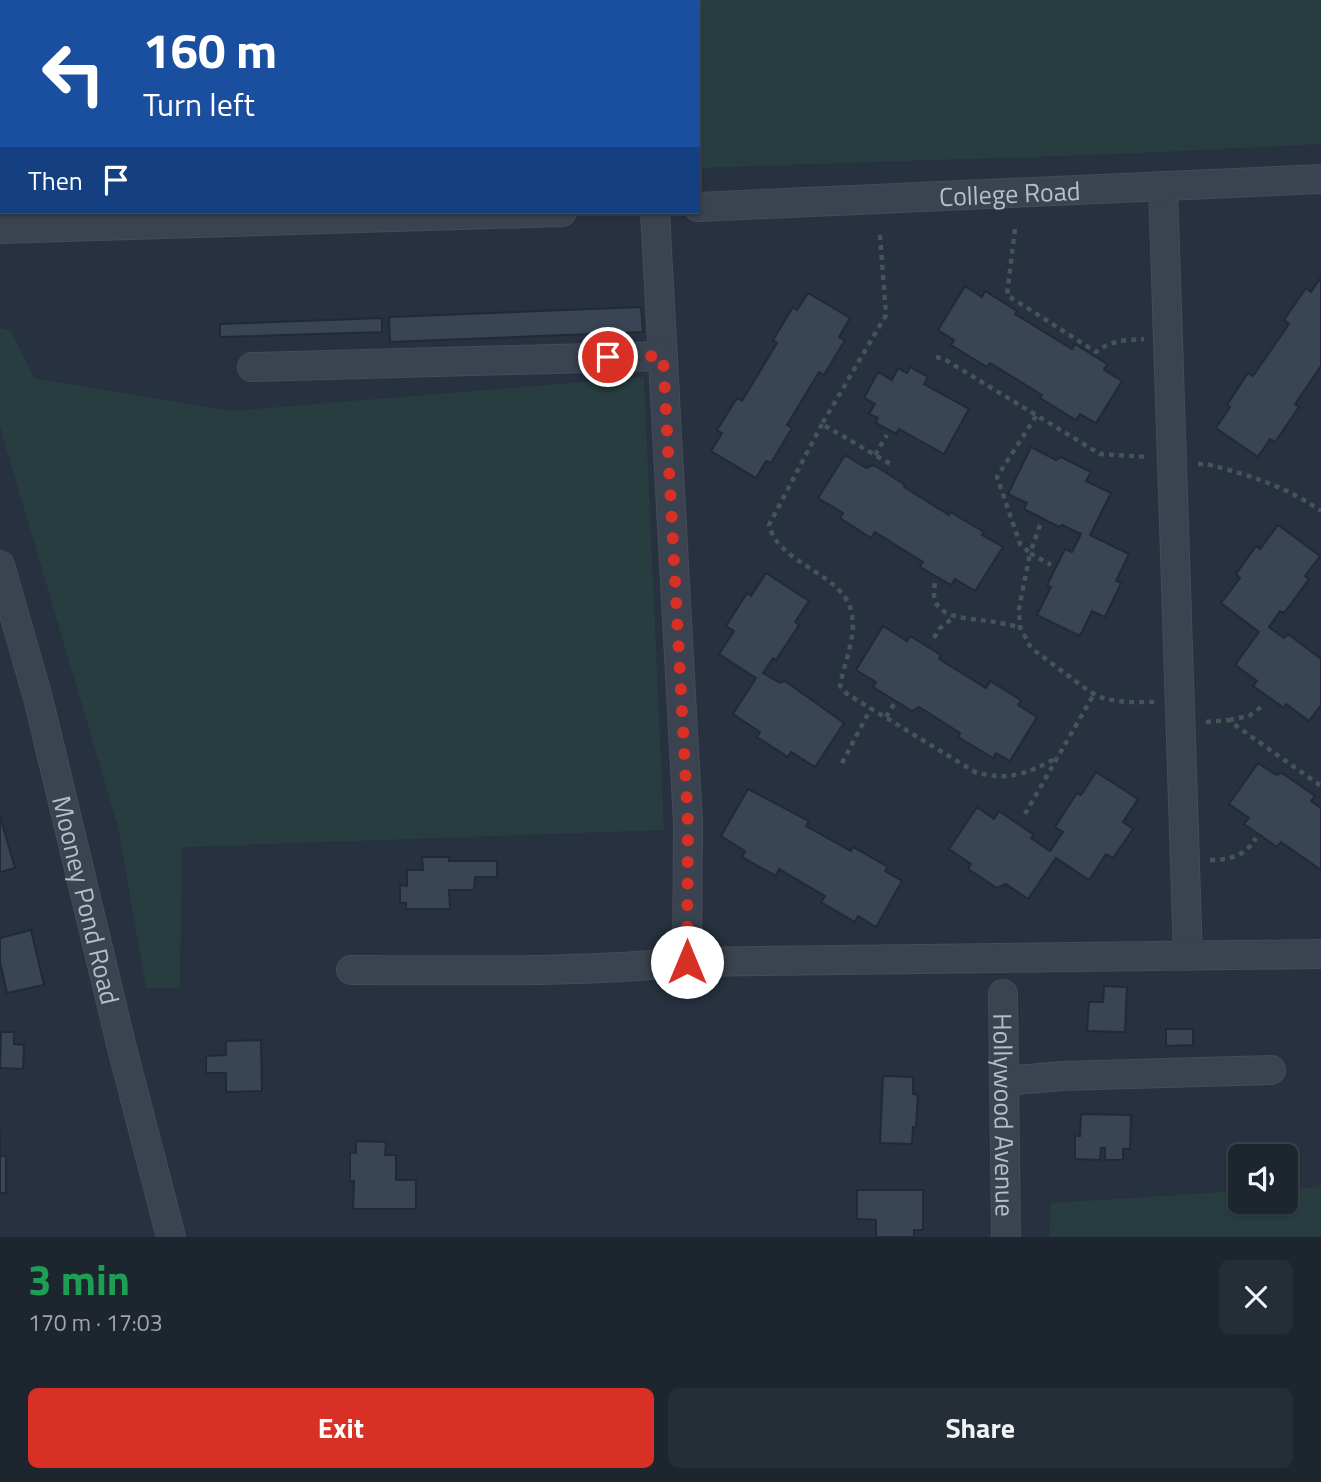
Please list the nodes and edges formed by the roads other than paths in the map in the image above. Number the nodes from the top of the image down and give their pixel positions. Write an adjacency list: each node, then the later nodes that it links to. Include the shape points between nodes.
1 (1321, 179): 2 (street, College Road)
2 (1163, 186): 3 (street, College Road); 11 (street)
3 (700, 207)
4 (496, 214): 6 (street)
5 (655, 214): 7 (street)
6 (0, 229)
7 (663, 356): 8 (street); 12 (street, via 688,823)
8 (252, 367)
9 (0, 565): 17 (street, Mooney Pond Road, via 38,698)
10 (1321, 954): 11 (street)
11 (1188, 956): 12 (street)
12 (687, 962): 13 (street, via 640,967)
13 (351, 970)
14 (1003, 994): 16 (street, Hollywood Avenue)
15 (1270, 1070): 16 (street)
16 (1004, 1081): 18 (street, Hollywood Avenue)
17 (171, 1237)
18 (1006, 1237)

